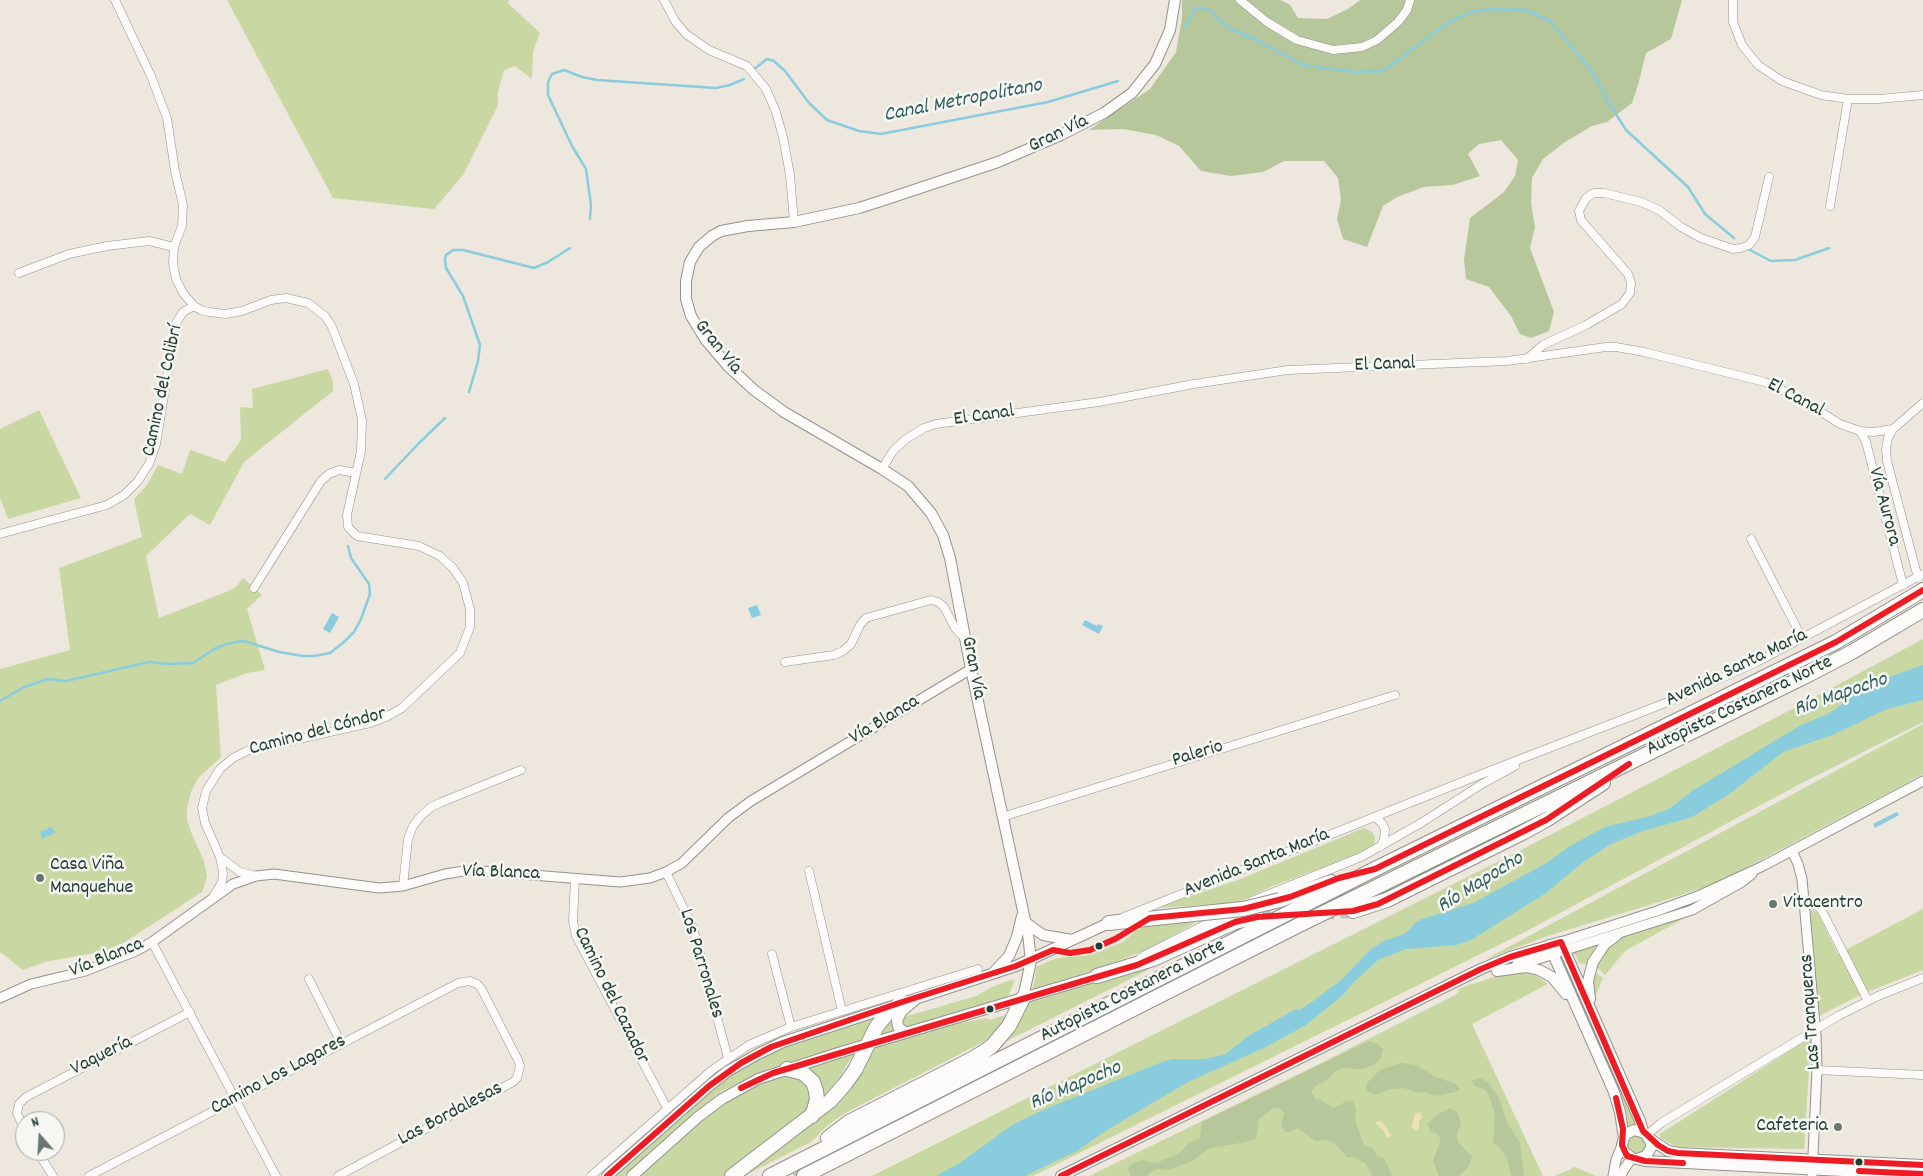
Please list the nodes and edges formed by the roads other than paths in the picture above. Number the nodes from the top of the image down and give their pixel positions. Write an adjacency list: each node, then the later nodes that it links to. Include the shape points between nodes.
1 (115, 0): 12 (street, via 167,118 183,205 182,226)
2 (664, 0): 11 (street, via 686,34 709,50 747,66 766,89 783,137)
3 (1175, 0): 11 (main road, Gran Vía, via 1170,30 1156,64 1132,93 1104,113 998,162 859,208)
4 (1240, 0): 5 (street, via 1297,40 1333,50 1346,50 1362,47 1387,33 1398,22)
5 (1410, 0)
6 (1733, 0): 8 (street, via 1733,22 1738,38 1758,65 1790,85)
7 (1923, 95): 8 (street)
8 (1848, 99): 10 (street)
9 (1769, 177): 15 (street, via 1756,237 1741,248 1701,238 1641,202 1604,192 1586,198 1579,210 1580,220 1628,274 1630,293 1622,304 1543,346)
10 (1830, 206)
11 (794, 222): 19 (main road, Gran Vía, via 734,228 721,231 705,241 694,255 686,281 686,299 691,316 716,353 761,396)
12 (174, 247): 13 (street, via 149,241 107,246 69,254); 14 (street, via 176,278 183,294)
13 (19, 273)
14 (194, 306): 20 (street, Camino del Cóndor, via 225,314 271,300 294,298 308,303 325,316 354,384 360,411 363,440); 21 (street, Camino del Colibrí, via 183,312 176,323 156,444 138,481 124,495 106,505)
15 (1525, 360): 18 (street, El Canal, via 1598,348 1630,349 1765,382 1801,399 1840,424); 19 (street, El Canal, via 1288,370 1099,402 936,424 906,439 893,450)
16 (1923, 403): 17 (street)
17 (1893, 429): 18 (street, El Canal); 23 (street, Vía Aurora, via 1886,455)
18 (1860, 431): 24 (street, Vía Aurora, via 1866,442)
19 (882, 469): 28 (main road, Gran Vía, via 916,494 938,524 950,558)
20 (356, 473): 25 (street, via 339,470 321,481); 40 (street, Camino del Cóndor, via 347,515 350,530 357,536 419,546 447,561 463,583 469,600 471,618 467,636 460,653 409,703 394,713 333,732 249,750 226,763 210,784 202,808 208,832)
21 (0, 534)
22 (1751, 539): 27 (street)
23 (1921, 581): 24 (street, Avenida Santa María); 41 (highway, Autopista Costanera Norte, via 1827,646)
24 (1904, 585): 27 (street, Avenida Santa María)
25 (254, 588)
26 (1923, 610): 33 (highway, Autopista Costanera Norte, via 1852,652)
27 (1802, 638): 32 (street, Avenida Santa María, via 1668,702)
28 (966, 640): 29 (street, via 944,607 930,600 866,618 851,644 834,655); 30 (main road, Gran Vía)
29 (785, 662)
30 (970, 669): 36 (main road, Gran Vía); 44 (street, Vía Blanca, via 751,801 728,818 689,858)
31 (1395, 695): 36 (street, Palerio)
32 (1545, 750): 37 (street, Avenida Santa María); 38 (street, Avenida Santa María)
33 (1635, 759): 50 (highway, via 1546,820 1387,900); 108 (highway, Autopista Costanera Norte)
34 (521, 770): 47 (street, via 442,802 420,817 408,838)
35 (1923, 781): 39 (street)
36 (1002, 816): 52 (main road, Gran Vía)
37 (1374, 817): 38 (street, via 1385,829); 53 (street, Avenida Santa María)
38 (1380, 847): 64 (street, Avenida Santa María, via 1344,865 1249,902 1161,948)
39 (1792, 851): 42 (street); 49 (street, Las Tranqueras, via 1802,878)
40 (220, 857): 45 (street, via 232,868); 48 (street, Camino del Cóndor, via 222,882)
41 (1375, 869): 53 (highway, bridge, via 1242,909); 107 (highway, Autopista Costanera Norte)
42 (1756, 870): 54 (street, via 1742,882 1692,910); 57 (street, via 1684,902)
43 (809, 871): 74 (street)
44 (666, 872): 46 (street, Vía Blanca, via 632,882); 83 (street, Los Parronales, via 693,928)
45 (256, 876): 47 (street, Vía Blanca, via 274,874 379,888); 48 (street, Vía Blanca, via 233,884)
46 (575, 879): 47 (street, Vía Blanca, via 470,870); 88 (street, Camino del Cazador, via 573,921 576,936)
47 (403, 886)
48 (212, 898): 56 (street, Vía Blanca)
49 (1804, 903): 72 (street, via 1818,906 1822,911); 79 (street, Las Tranqueras)
50 (1353, 911)
51 (1258, 916): 64 (highway, via 1235,922 1153,958)
52 (1024, 917): 55 (main road, via 1042,935); 60 (main road, Gran Vía); 63 (main road, Gran Vía, via 1009,956)
53 (1109, 923): 55 (main road, Avenida Santa María)
54 (1617, 935): 57 (street); 77 (main road, via 1600,949 1590,968 1589,994)
55 (1073, 940): 60 (main road, Avenida Santa María)
56 (152, 942): 70 (street, Vía Blanca, via 102,966 31,984); 75 (street)
57 (1563, 946): 58 (main road); 77 (main road)
58 (1551, 949): 62 (main road); 68 (main road, via 1480,969); 76 (main road)
59 (772, 954): 78 (street)
60 (1031, 961): 63 (main road, Avenida Santa María); 71 (main road)
61 (978, 969): 74 (street)
62 (1497, 971): 68 (main road); 76 (main road, via 1526,967 1546,973 1557,982)
63 (990, 975): 69 (main road, Avenida Santa María)
64 (1097, 976): 71 (main road, Avenida Santa María)
65 (1923, 978): 72 (street)
66 (309, 979): 81 (street)
67 (470, 981): 81 (street, Camino Los Lagares, via 458,983); 102 (street, Las Bordalesas, via 481,988 518,1060 518,1078)
68 (1456, 982): 109 (main road)
69 (918, 997): 73 (main road, Avenida Santa María); 80 (main road, via 897,1020 898,1027)
70 (0, 998)
71 (1023, 998): 80 (main road, Avenida Santa María); 92 (highway, via 1009,1026 992,1046 848,1122)
72 (1868, 1001): 79 (street)
73 (902, 1002): 82 (highway, via 882,1019); 104 (main road, Avenida Santa María, via 783,1042 741,1063 688,1103)
74 (842, 1011): 78 (street)
75 (190, 1012): 87 (street); 89 (street, Vaquería, via 26,1097)
76 (1579, 1014): 93 (main road, via 1614,1092)
77 (1594, 1017): 91 (main road)
78 (791, 1027): 83 (street)
79 (1815, 1030): 85 (street, Las Tranqueras); 91 (street, via 1661,1123)
80 (906, 1033): 82 (main road, Avenida Santa María)
81 (341, 1043): 87 (street, Camino Los Lagares)
82 (867, 1045): 84 (main road, Avenida Santa María); 90 (highway, via 845,1084)
83 (728, 1058): 88 (street)
84 (787, 1069): 90 (highway, via 803,1073 813,1082 817,1097); 105 (main road, Avenida Santa María, via 758,1079 722,1099)
85 (1817, 1070): 86 (street); 97 (street, Las Tranqueras)
86 (1923, 1075)
87 (235, 1099): 100 (street, Camino Los Lagares); 101 (street)
88 (667, 1108): 103 (street)
89 (18, 1111)
90 (812, 1116): 106 (highway)
91 (1647, 1135): 93 (main road, via 1630,1131); 94 (main road, via 1649,1152); 97 (main road, via 1678,1153)
92 (828, 1138)
93 (1623, 1141): 94 (main road, via 1623,1151); 110 (street)
94 (1635, 1159): 97 (main road); 111 (street)
95 (43, 1161): 99 (street)
96 (1923, 1165): 97 (main road)
97 (1812, 1169): 98 (main road)
98 (1923, 1175)
99 (53, 1176)
100 (89, 1176)
101 (276, 1176)
102 (338, 1176)
103 (591, 1176)
104 (607, 1176)
105 (632, 1176)
106 (732, 1176)
107 (770, 1176)
108 (804, 1176)
109 (1061, 1176)
110 (1613, 1176)
111 (1621, 1176)

